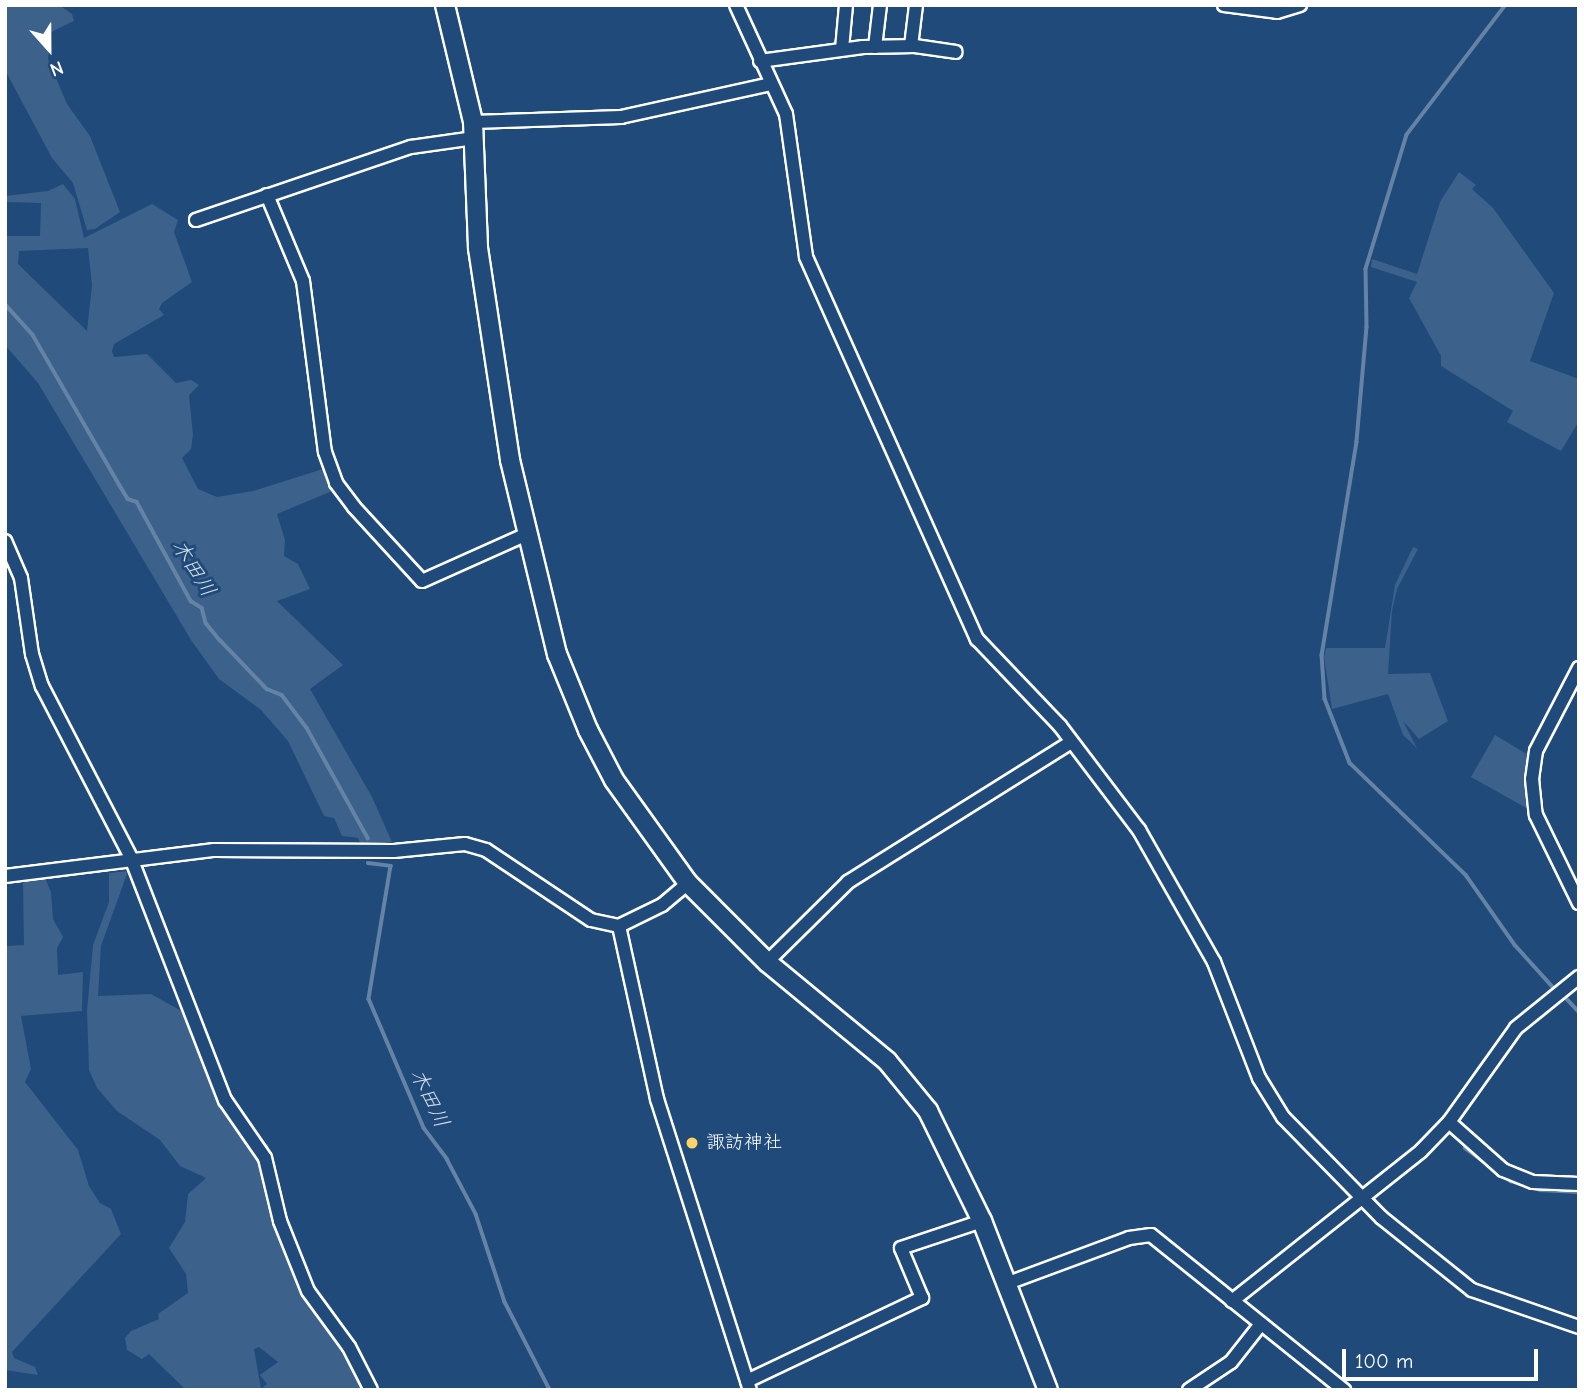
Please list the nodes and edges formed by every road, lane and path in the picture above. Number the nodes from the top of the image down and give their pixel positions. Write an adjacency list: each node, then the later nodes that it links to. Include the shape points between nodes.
1 (445, 5): 14 (street)
2 (736, 5): 12 (street)
3 (846, 5): 10 (street)
4 (880, 5): 9 (street)
5 (916, 5): 8 (street)
6 (1224, 5): 7 (street, via 1277,12)
7 (1300, 5)
8 (911, 46): 9 (street); 11 (street)
9 (875, 47): 10 (street)
10 (842, 49): 12 (street)
11 (956, 52)
12 (760, 61): 13 (street)
13 (771, 84): 14 (street, via 621,117); 20 (street, via 786,114 795,155 806,257 942,569 983,648)
14 (473, 130): 15 (street); 17 (street, via 478,248 490,348)
15 (267, 195): 16 (street); 17 (street, via 303,281 325,452 336,483 354,507 422,581)
16 (196, 220)
17 (527, 534): 23 (street, via 557,654 588,730 614,780)
18 (5, 541): 21 (street, via 21,578 32,654 42,686)
19 (1579, 668): 24 (street, via 1536,751 1531,779 1537,819)
20 (1071, 741): 26 (street, via 848,882); 30 (street, via 1139,830 1214,962 1267,1093)
21 (131, 858): 22 (street); 25 (street, via 214,850 394,851 465,844 486,850 591,920); 37 (street, via 225,1100 265,1158 279,1221 307,1291 349,1347)
22 (5, 876)
23 (688, 883): 25 (street, via 662,905); 26 (street)
24 (1579, 903)
25 (619, 926): 36 (street, via 657,1098)
26 (766, 962): 31 (street, via 852,1029 911,1088 945,1143)
27 (1579, 977): 28 (street, via 1516,1028)
28 (1449, 1122): 29 (street, via 1503,1170 1533,1182); 30 (street)
29 (1579, 1184)
30 (1364, 1199): 33 (street); 35 (street, via 1472,1290)
31 (982, 1221): 32 (street); 36 (street, via 901,1248 922,1298)
32 (1009, 1283): 33 (street, via 1142,1234 1164,1242); 38 (street)
33 (1232, 1301): 34 (street)
34 (1261, 1324): 39 (street, via 1231,1362); 40 (street)
35 (1579, 1327)
36 (749, 1386)
37 (371, 1390)
38 (1048, 1390)
39 (1189, 1390)
40 (1343, 1390)

